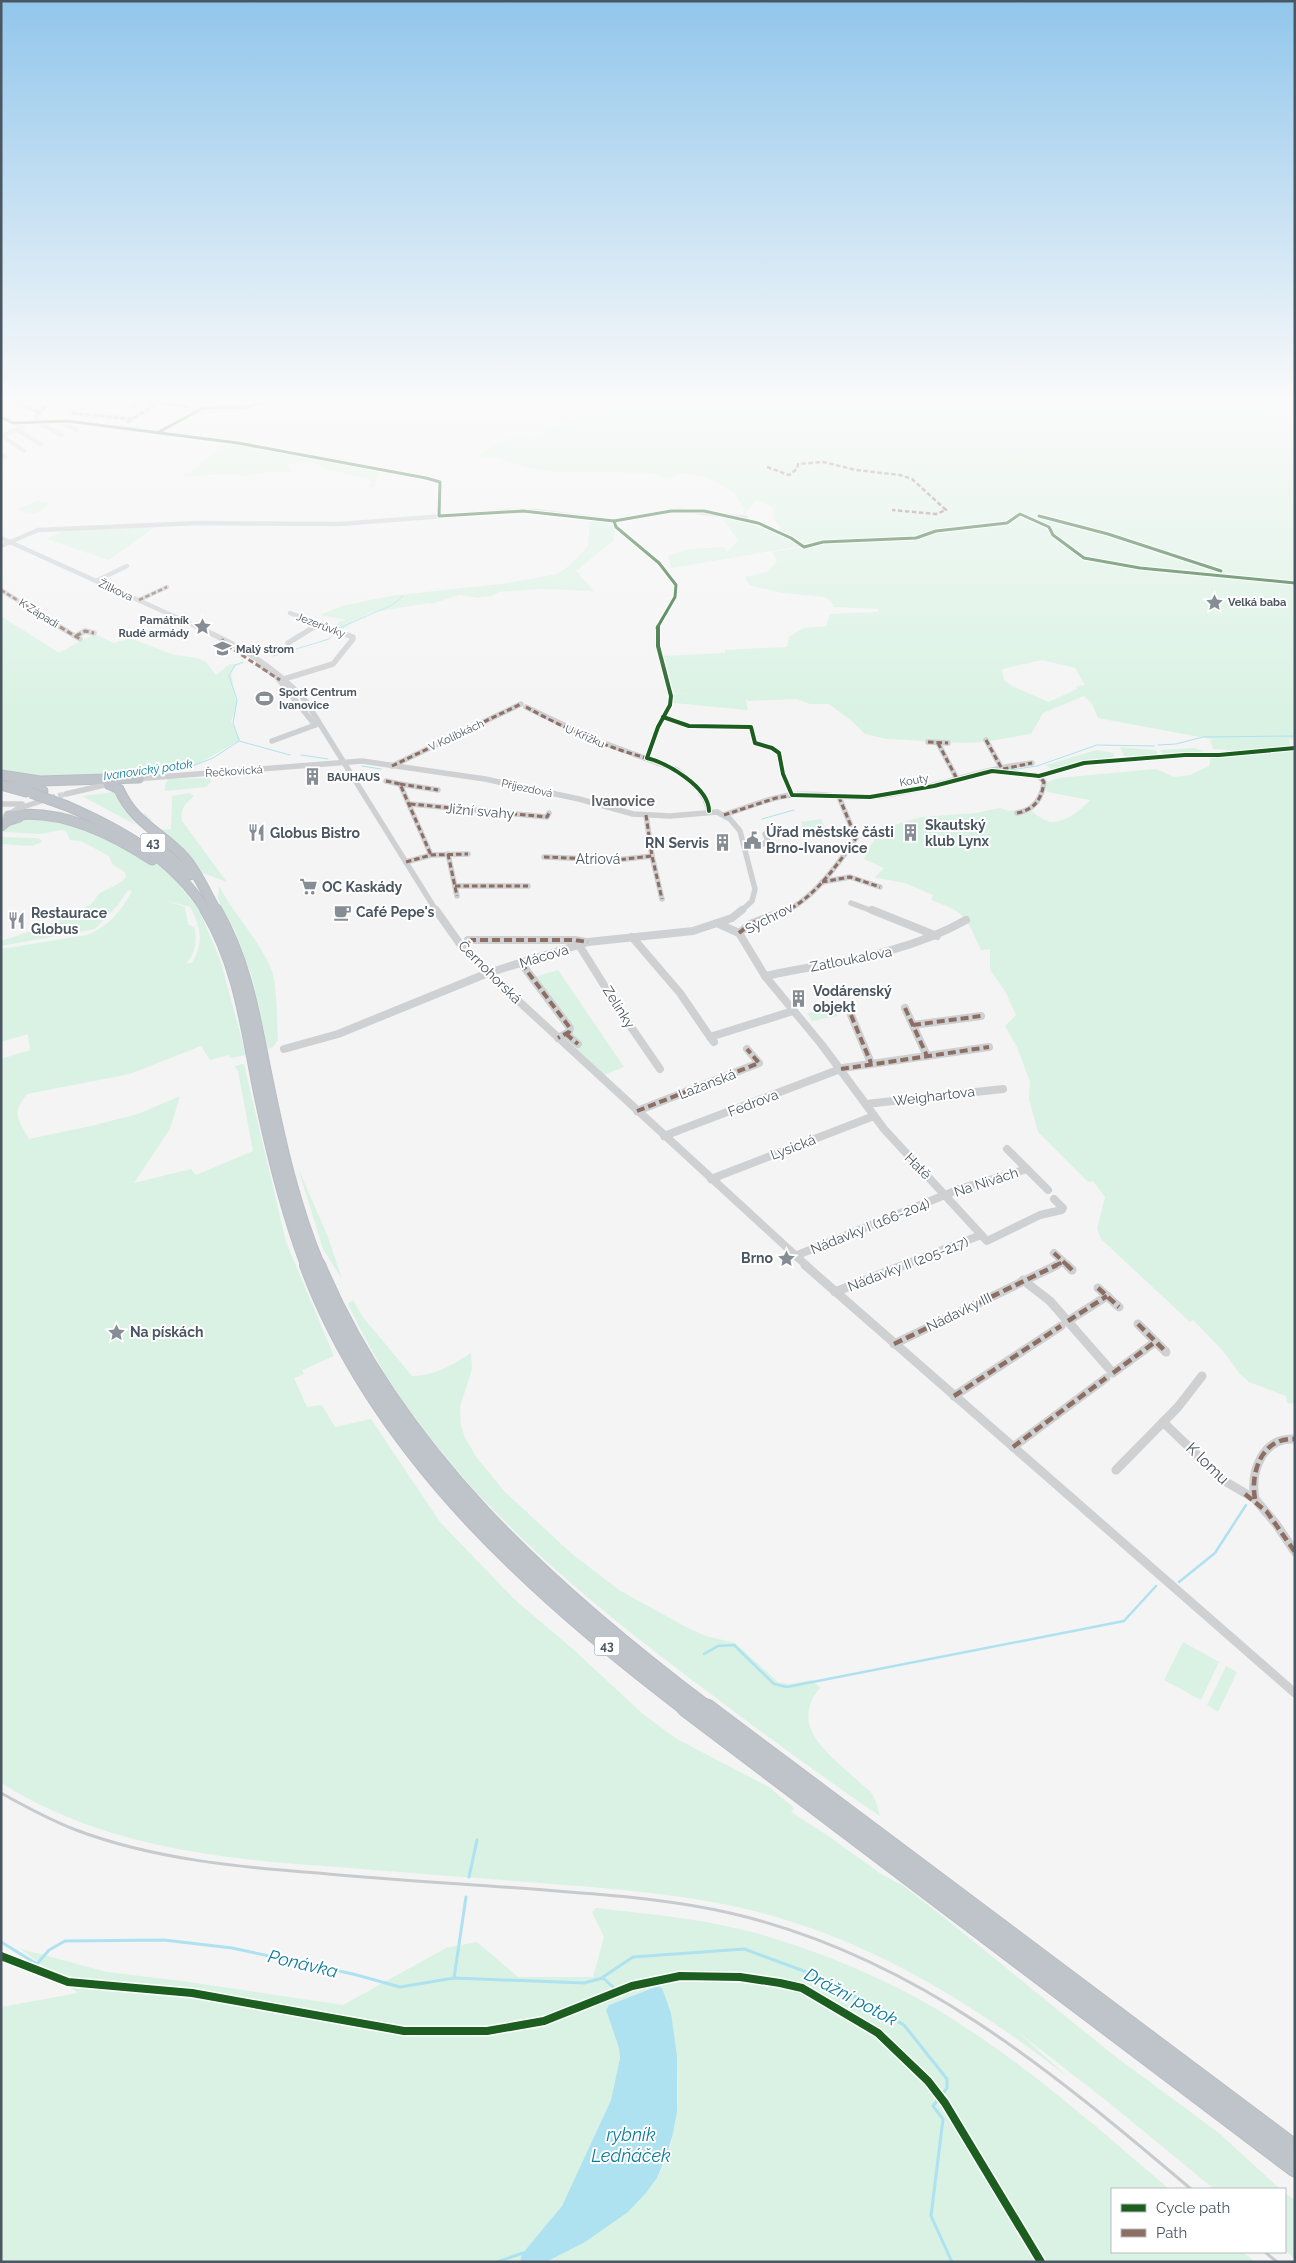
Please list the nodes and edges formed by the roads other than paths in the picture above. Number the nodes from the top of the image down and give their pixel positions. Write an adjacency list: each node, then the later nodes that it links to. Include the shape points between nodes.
1 (439, 507): 2 (street)
2 (439, 516): 3 (street, via 523,511 614,521 683,510); 5 (street, via 340,524 198,523 38,530)
3 (746, 518)
4 (1, 538): 5 (street, Žilkova)
5 (9, 541): 6 (street); 8 (street, Žilkova)
6 (1, 546)
7 (117, 563): 8 (street, via 129,567)
8 (96, 581): 11 (street, Žilkova)
9 (167, 587): 11 (street)
10 (1, 590): 14 (street, K Západi, via 78,637 85,631)
11 (139, 600): 15 (street, Žilkova)
12 (290, 613): 13 (street, Jezerůvky)
13 (320, 624): 16 (street); 18 (street, Jezerůvky, via 353,639 333,664)
14 (94, 634)
15 (222, 639): 17 (street, Žilkova); 18 (street, Žilkova, via 225,644)
16 (288, 643)
17 (254, 656): 18 (street, Černohorská)
18 (283, 679): 20 (street, Černohorská, via 305,700)
19 (523, 706): 28 (street, V Kolíbkách); 45 (street, U Křížku, via 577,733 678,771 693,782)
20 (317, 724): 22 (street); 27 (street, Černohorská)
21 (986, 740): 29 (street)
22 (272, 741)
23 (928, 742): 24 (street)
24 (938, 743): 25 (street); 33 (street)
25 (948, 743)
26 (1032, 762): 29 (street, Kouty)
27 (344, 763): 28 (street, Příjezdová, via 362,761); 31 (street, Řečkovická); 60 (street, Černohorská)
28 (392, 766): 49 (street, Příjezdová, via 485,779)
29 (999, 770): 33 (street, Kouty); 48 (street, Kouty, via 1039,776 1044,782 1044,793 1032,811)
30 (1, 775): 36 (highway)
31 (139, 778): 36 (highway); 37 (street, Řečkovická); 39 (highway, via 124,783)
32 (1, 779): 69 (highway, 43, via 78,803 127,827 157,846 192,877)
33 (957, 779): 42 (street, Kouty, via 870,797)
34 (386, 781): 38 (street)
35 (1, 784): 62 (highway, 43, bridge, via 100,820 133,839)
36 (94, 784): 37 (street, Řečkovická); 41 (street, Řečkovická)
37 (108, 784): 39 (highway)
38 (400, 784): 40 (street); 44 (street)
39 (119, 789): 69 (highway, via 136,820 186,859)
40 (438, 790)
41 (66, 794)
42 (839, 797): 50 (street, Kouty, via 792,795); 61 (street, Sychrov, via 856,838 835,870)
43 (1, 804): 46 (street)
44 (410, 804): 47 (street, Jižní svahy, via 547,817); 57 (street)
45 (709, 812): 49 (street, Příjezdová); 50 (street)
46 (9, 813): 46 (street, via 50,798); 51 (highway)
47 (548, 813)
48 (1017, 814)
49 (646, 815): 59 (street)
50 (724, 815): 54 (street, Mácova, via 738,827)
51 (57, 818): 52 (highway, via 26,815); 62 (highway, via 92,829 128,846)
52 (1, 826)
53 (765, 834): 54 (street, via 768,841 765,844)
54 (745, 846): 71 (street, Mácova, via 755,890 752,901)
55 (448, 854): 56 (street); 57 (street); 63 (street)
56 (468, 854)
57 (431, 855): 60 (street)
58 (546, 856): 59 (street, Atriová, via 616,860)
59 (652, 856): 67 (street)
60 (406, 862): 79 (street, Černohorská, via 454,936)
61 (822, 882): 65 (street, via 850,877); 72 (street, Sychrov, via 793,908 750,924)
62 (188, 885): 135 (highway, 43, via 205,907 232,969 283,1195 312,1280 341,1341 375,1399 412,1450 473,1522 580,1624 654,1684)
63 (455, 886): 64 (street); 66 (street)
64 (528, 886)
65 (880, 886)
66 (457, 896)
67 (662, 899)
68 (851, 903): 73 (street)
69 (213, 904): 134 (highway, 43, via 241,967 292,1187 310,1248 354,1342 384,1392 456,1485 552,1584 594,1619)
70 (966, 920): 73 (street, Zatloukalova)
71 (718, 924): 72 (street); 74 (street, Mácova, via 693,931)
72 (739, 933): 80 (street, Hatě)
73 (937, 936): 80 (street, Zatloukalova, via 884,954)
74 (632, 937): 76 (street, Mácova); 87 (street, via 680,992)
75 (468, 940): 76 (street)
76 (588, 942): 77 (street, Mácova)
77 (579, 945): 78 (street, Mácova); 96 (street, Zelinky)
78 (521, 963): 79 (street, Mácova); 86 (street, via 570,1028)
79 (488, 973): 88 (street, Černohorská); 92 (street, Mácova, via 338,1034)
80 (765, 976): 82 (street, Hatě)
81 (905, 1008): 85 (street)
82 (793, 1011): 89 (street, via 710,1037); 97 (street, Hatě)
83 (851, 1015): 95 (street)
84 (981, 1016): 85 (street)
85 (913, 1026): 94 (street)
86 (566, 1034): 88 (street); 90 (street)
87 (708, 1034)
88 (558, 1038): 100 (street, Černohorská)
89 (714, 1042)
90 (578, 1044)
91 (989, 1047): 94 (street, Fedrova)
92 (284, 1049)
93 (747, 1049): 100 (street, Lažanská, via 762,1062)
94 (927, 1056): 95 (street, Fedrova)
95 (871, 1063): 97 (street, Fedrova)
96 (660, 1069)
97 (841, 1069): 99 (street, Hatě); 102 (street, Fedrova)
98 (1003, 1089): 99 (street, Weighartova)
99 (866, 1104): 101 (street, Hatě)
100 (637, 1111): 102 (street, Černohorská)
101 (874, 1116): 105 (street, Lysická); 107 (street, Hatě)
102 (664, 1136): 105 (street, Černohorská)
103 (1008, 1149): 104 (street)
104 (1027, 1169): 106 (street); 107 (street, Na Nivách)
105 (711, 1179): 111 (street, Černohorská)
106 (1048, 1190)
107 (945, 1195): 109 (street, Hatě); 111 (street, Nádavky I (166-204))
108 (1054, 1199): 109 (street, via 1062,1210 1040,1216 987,1241)
109 (982, 1235): 116 (street, Nádavky II (205-217))
110 (1054, 1253): 112 (street)
111 (795, 1256): 116 (street, Černohorská)
112 (1064, 1262): 113 (street); 114 (street, Nádavky III)
113 (1072, 1270)
114 (1023, 1280): 119 (street, via 1050,1301); 122 (street, Nádavky III)
115 (1098, 1288): 117 (street)
116 (835, 1292): 122 (street, Černohorská)
117 (1107, 1296): 118 (street); 119 (street)
118 (1119, 1306)
119 (1064, 1324): 124 (street); 126 (street)
120 (1138, 1324): 121 (street)
121 (1155, 1342): 123 (street); 124 (street)
122 (894, 1344): 126 (street, Černohorská)
123 (1166, 1352)
124 (1109, 1376): 129 (street)
125 (1202, 1376): 127 (street)
126 (954, 1396): 129 (street, Černohorská)
127 (1164, 1422): 130 (street); 131 (street, K lomu, via 1223,1480)
128 (1295, 1439): 131 (street, K lomu, via 1274,1441 1268,1447 1253,1478)
129 (1013, 1447): 133 (street, Černohorská)
130 (1116, 1470)
131 (1255, 1499): 132 (street, K lomu)
132 (1295, 1552)
133 (1295, 1693)
134 (1295, 2149)
135 (1295, 2168)

